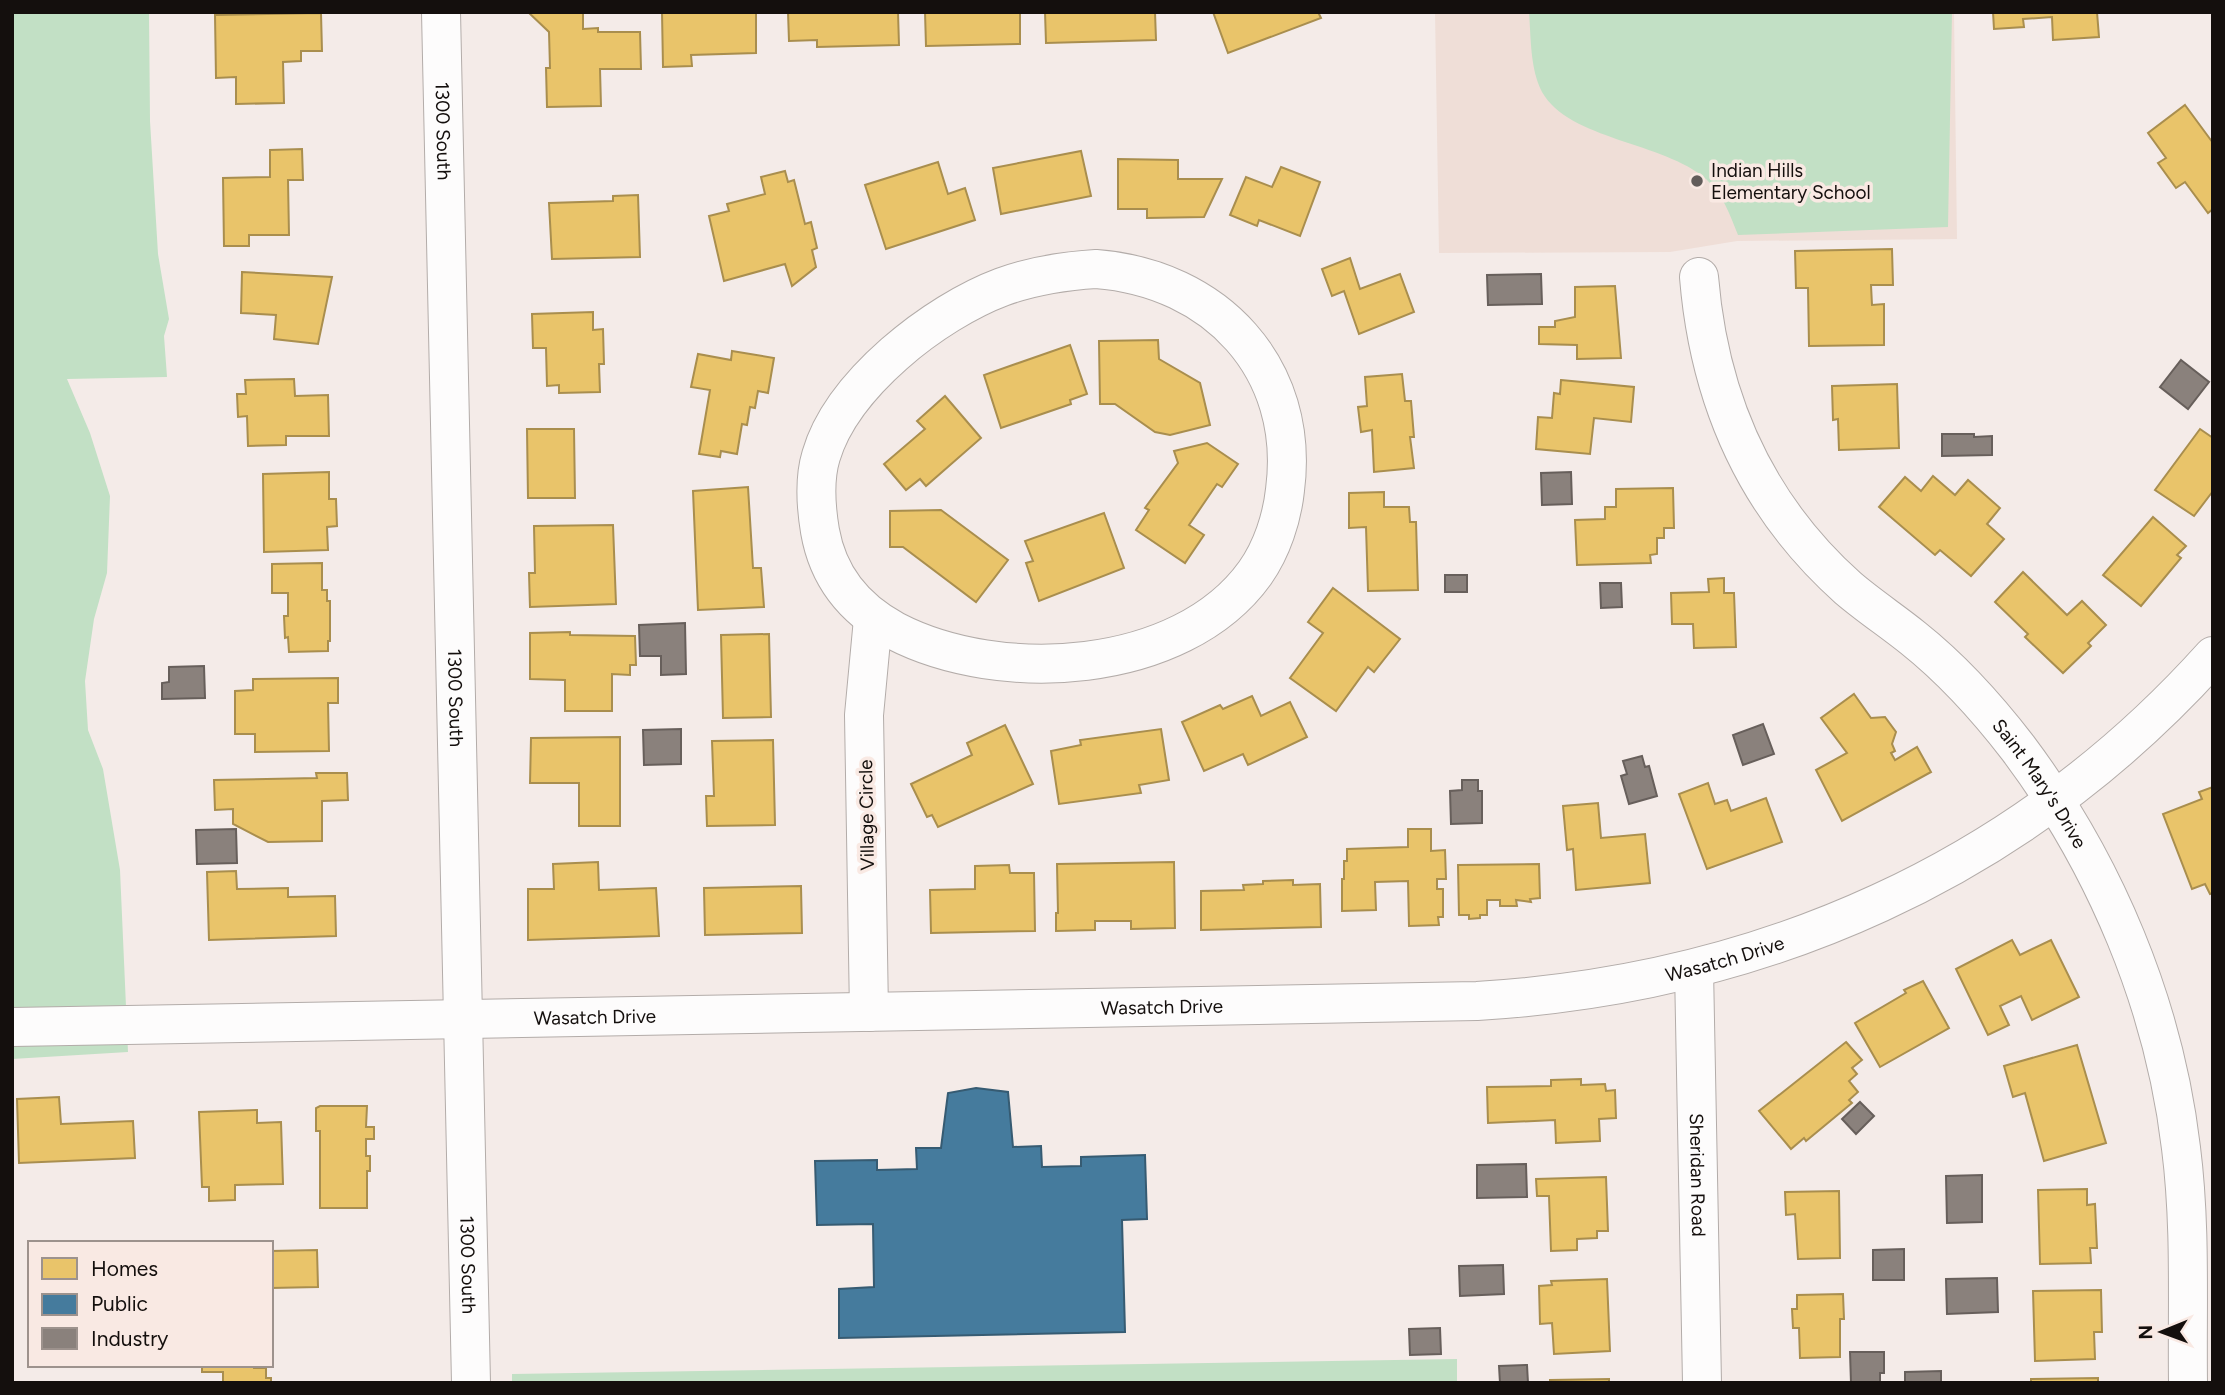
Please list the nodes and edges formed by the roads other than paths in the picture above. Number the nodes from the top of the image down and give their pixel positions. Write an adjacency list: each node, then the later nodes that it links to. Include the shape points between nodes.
1 (441, 12): 8 (street, 1300 South)
2 (1699, 276): 5 (street, Saint Mary's Drive, via 1707,341 1721,398 1745,456 1779,511 1850,590 1931,654 1976,698)
3 (873, 619): 3 (street, via 849,598 829,563 817,514 821,456 850,402 931,324 1003,286 1064,271 1126,271 1156,280 1206,306 1240,337 1265,369 1287,436 1283,507 1255,573 1203,620 1135,651 1089,661 1032,664 951,651); 7 (street, Village Circle, via 864,715)
4 (2213, 656): 5 (street, Wasatch Drive, via 2147,724)
5 (2054, 799): 6 (street, Wasatch Drive, via 1907,891 1810,933); 12 (street, Saint Mary's Drive, via 2121,923 2152,1010 2169,1078 2185,1195)
6 (1694, 969): 7 (street, Wasatch Drive, via 1584,992 1477,1001); 11 (street, Sheridan Road)
7 (869, 1012): 8 (street, Wasatch Drive)
8 (462, 1018): 9 (street, Wasatch Drive); 10 (street, 1300 South)
9 (12, 1027)
10 (471, 1383)
11 (1702, 1383)
12 (2188, 1383)

